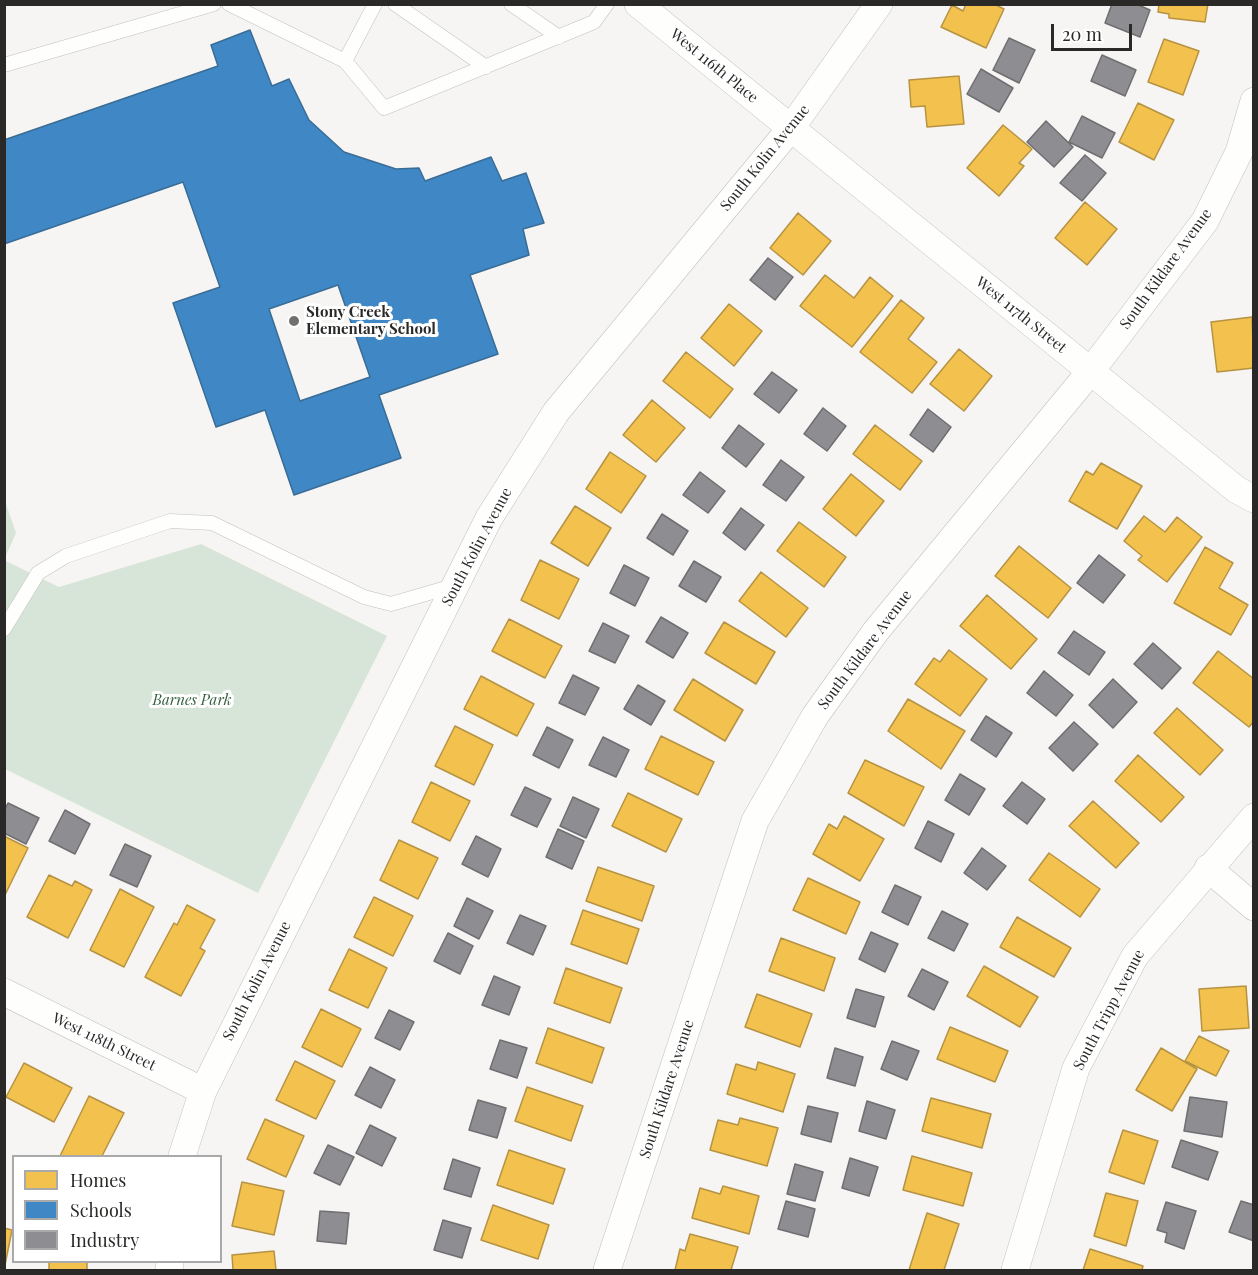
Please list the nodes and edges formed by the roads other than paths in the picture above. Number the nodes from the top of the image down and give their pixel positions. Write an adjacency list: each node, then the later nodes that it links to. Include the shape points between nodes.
1 (214, 4): 11 (lane)
2 (229, 4): 10 (lane)
3 (375, 4): 10 (lane)
4 (395, 4): 12 (lane)
5 (511, 4): 9 (lane)
6 (607, 4): 9 (lane, via 594,22)
7 (638, 4): 14 (street, West 116th Place)
8 (879, 4): 14 (street, South Kolin Avenue)
9 (559, 37): 12 (lane)
10 (345, 61): 12 (lane, via 384,108)
11 (4, 65)
12 (486, 67)
13 (1254, 101): 15 (street, South Kildare Avenue, via 1239,152 1204,221)
14 (791, 128): 15 (street, West 117th Street); 17 (street, South Kolin Avenue, via 556,412 489,518)
15 (1090, 372): 16 (street, West 117th Street, via 1237,490); 25 (street, South Kildare Avenue, via 876,631 815,716 755,821)
16 (1254, 499)
17 (455, 586): 18 (lane, via 391,603 364,597 212,523 170,521 66,556 38,573); 23 (street, South Kolin Avenue)
18 (4, 629)
19 (1254, 817): 20 (street, South Tripp Avenue)
20 (1208, 868): 21 (street); 26 (street, South Tripp Avenue, via 1135,956 1076,1068)
21 (1254, 907)
22 (4, 992): 23 (street, West 118th Street)
23 (203, 1091): 24 (street, South Kolin Avenue)
24 (182, 1155)
25 (607, 1270)
26 (1015, 1270)

